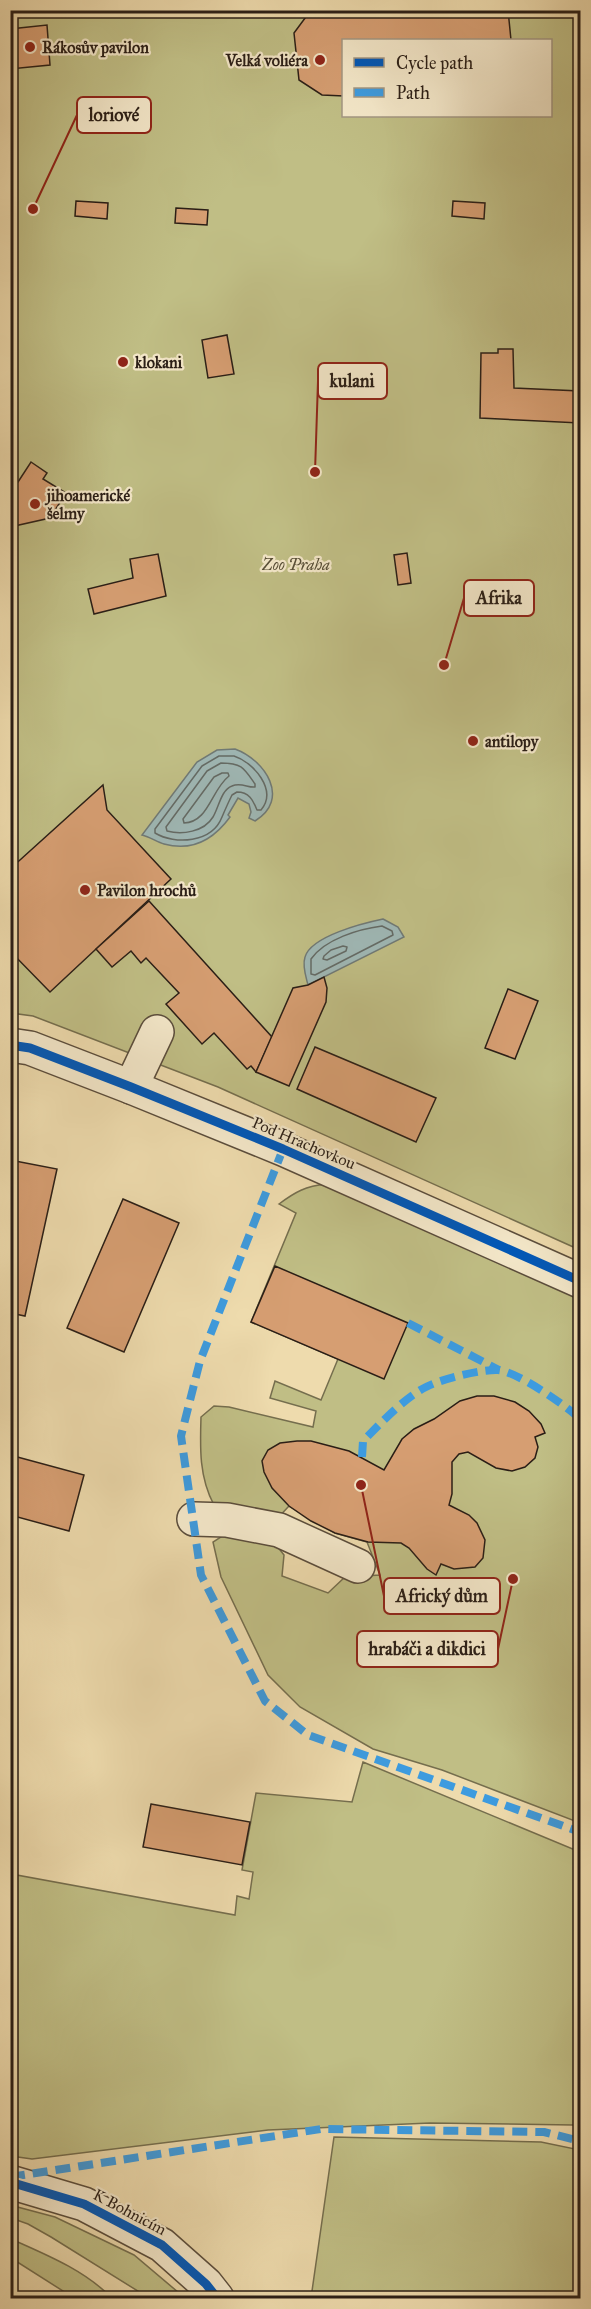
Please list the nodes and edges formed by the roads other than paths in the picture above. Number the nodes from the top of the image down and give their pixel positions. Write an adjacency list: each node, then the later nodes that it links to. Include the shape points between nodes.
1 (158, 1032): 3 (street)
2 (10, 1045): 3 (street, Pod Hrachovkou, via 30,1048)
3 (131, 1087): 4 (street, Pod Hrachovkou, via 283,1149)
4 (580, 1281)
5 (194, 1519): 6 (street, via 227,1520 279,1530)
6 (358, 1566)
7 (10, 2182): 8 (street, K Bohnicím, via 84,2204 162,2245)
8 (217, 2298)

